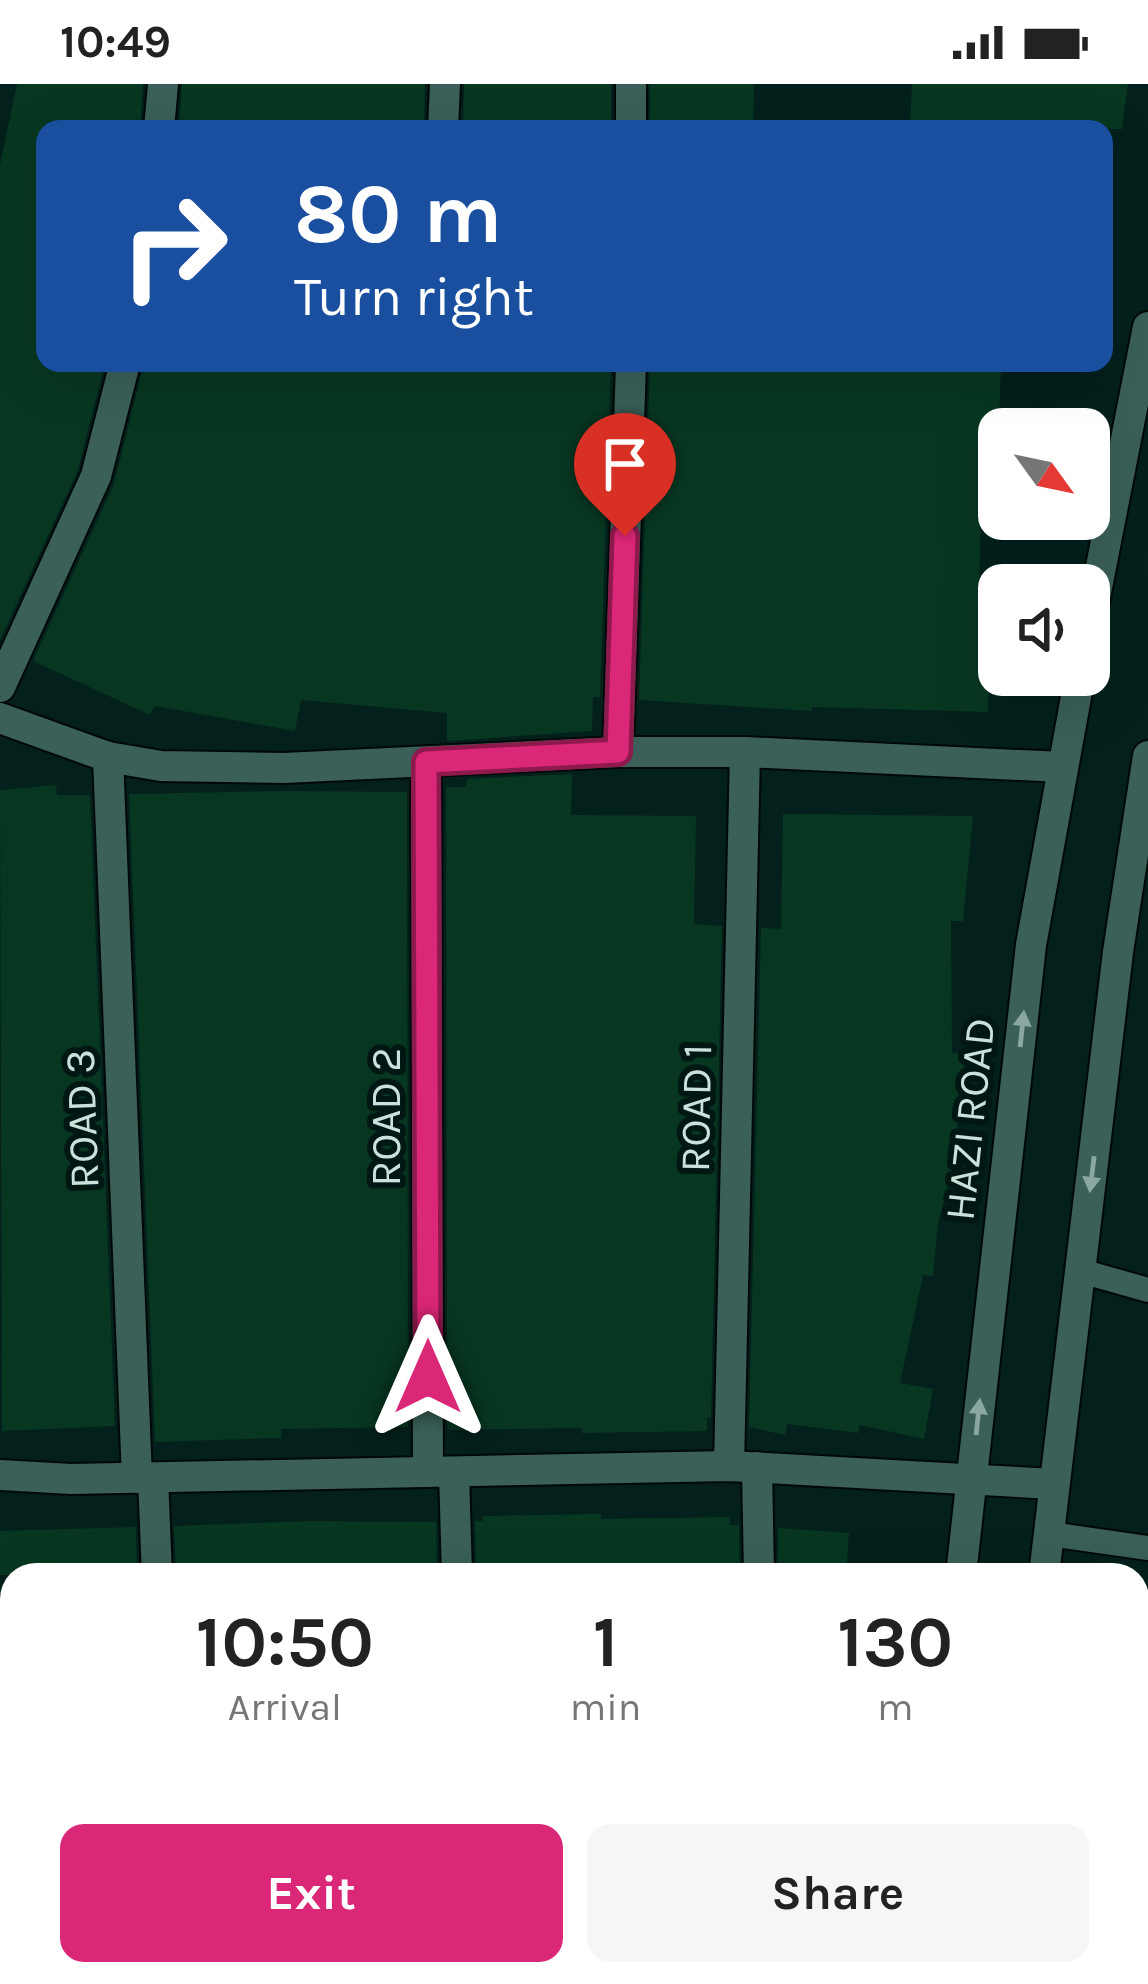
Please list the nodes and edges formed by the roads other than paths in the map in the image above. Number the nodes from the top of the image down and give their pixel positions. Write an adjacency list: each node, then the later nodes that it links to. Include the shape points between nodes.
1 (163, 84): 4 (street)
2 (445, 84): 5 (street)
3 (631, 84): 6 (street)
4 (160, 120)
5 (443, 120)
6 (631, 120)
7 (1148, 327): 10 (street)
8 (123, 372): 11 (street, via 96,476)
9 (631, 372): 14 (street)
10 (1102, 564)
11 (0, 687)
12 (1076, 696): 19 (street, HAZI ROAD)
13 (0, 718): 17 (street)
14 (618, 752): 15 (street); 18 (street)
15 (745, 752): 19 (street); 22 (street, ROAD 1)
16 (1148, 756): 20 (street, one-way to 20)
17 (108, 757): 18 (street, via 284,768); 25 (street, ROAD 3)
18 (426, 762): 23 (street, ROAD 2)
19 (1062, 767): 26 (street, HAZI ROAD, one-way to 19, via 1031,945)
20 (1081, 1271): 21 (lane); 27 (street)
21 (1148, 1290)
22 (743, 1466): 23 (street); 26 (street); 32 (street, ROAD 1)
23 (441, 1472): 25 (street); 31 (street, ROAD 2)
24 (0, 1475): 25 (street)
25 (145, 1478): 30 (street, ROAD 3)
26 (971, 1480): 27 (street); 33 (street, HAZI ROAD)
27 (1053, 1484): 28 (street)
28 (1050, 1534): 29 (lane); 34 (street)
29 (1148, 1548)
30 (156, 1563)
31 (455, 1563)
32 (757, 1563)
33 (962, 1563)
34 (1046, 1563)

